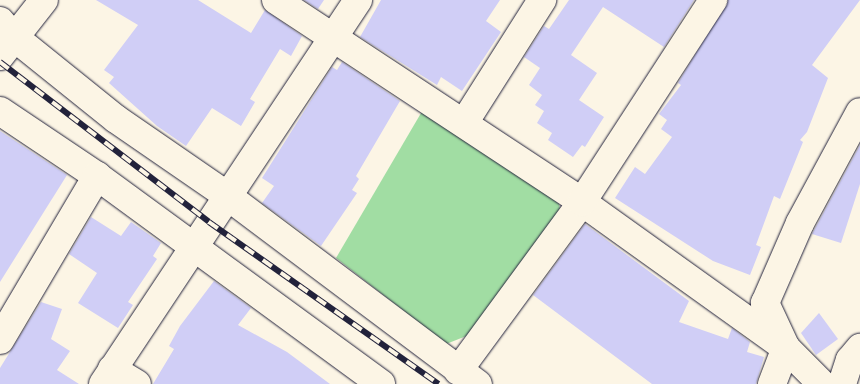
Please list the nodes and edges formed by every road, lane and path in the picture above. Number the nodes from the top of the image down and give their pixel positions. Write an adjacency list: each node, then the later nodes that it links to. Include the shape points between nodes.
1 (44, 0): 7 (street)
2 (276, 0): 6 (street)
3 (358, 0): 6 (street)
4 (542, 0): 10 (street)
5 (712, 0): 13 (street)
6 (335, 36): 10 (street); 12 (street)
7 (5, 38): 12 (street)
8 (0, 111): 11 (street)
9 (860, 112): 16 (street, via 800,223 765,304)
10 (464, 123): 13 (street)
11 (97, 176): 14 (street); 15 (street)
12 (226, 195): 14 (street); 19 (street)
13 (582, 202): 16 (street); 19 (street)
14 (192, 247): 18 (street); 21 (street)
15 (0, 340)
16 (786, 348): 22 (street); 23 (street)
17 (860, 348): 24 (street, via 850,360)
18 (107, 376): 20 (street)
19 (468, 378)
20 (137, 384)
21 (381, 384)
22 (772, 384)
23 (822, 384)
24 (842, 384)

